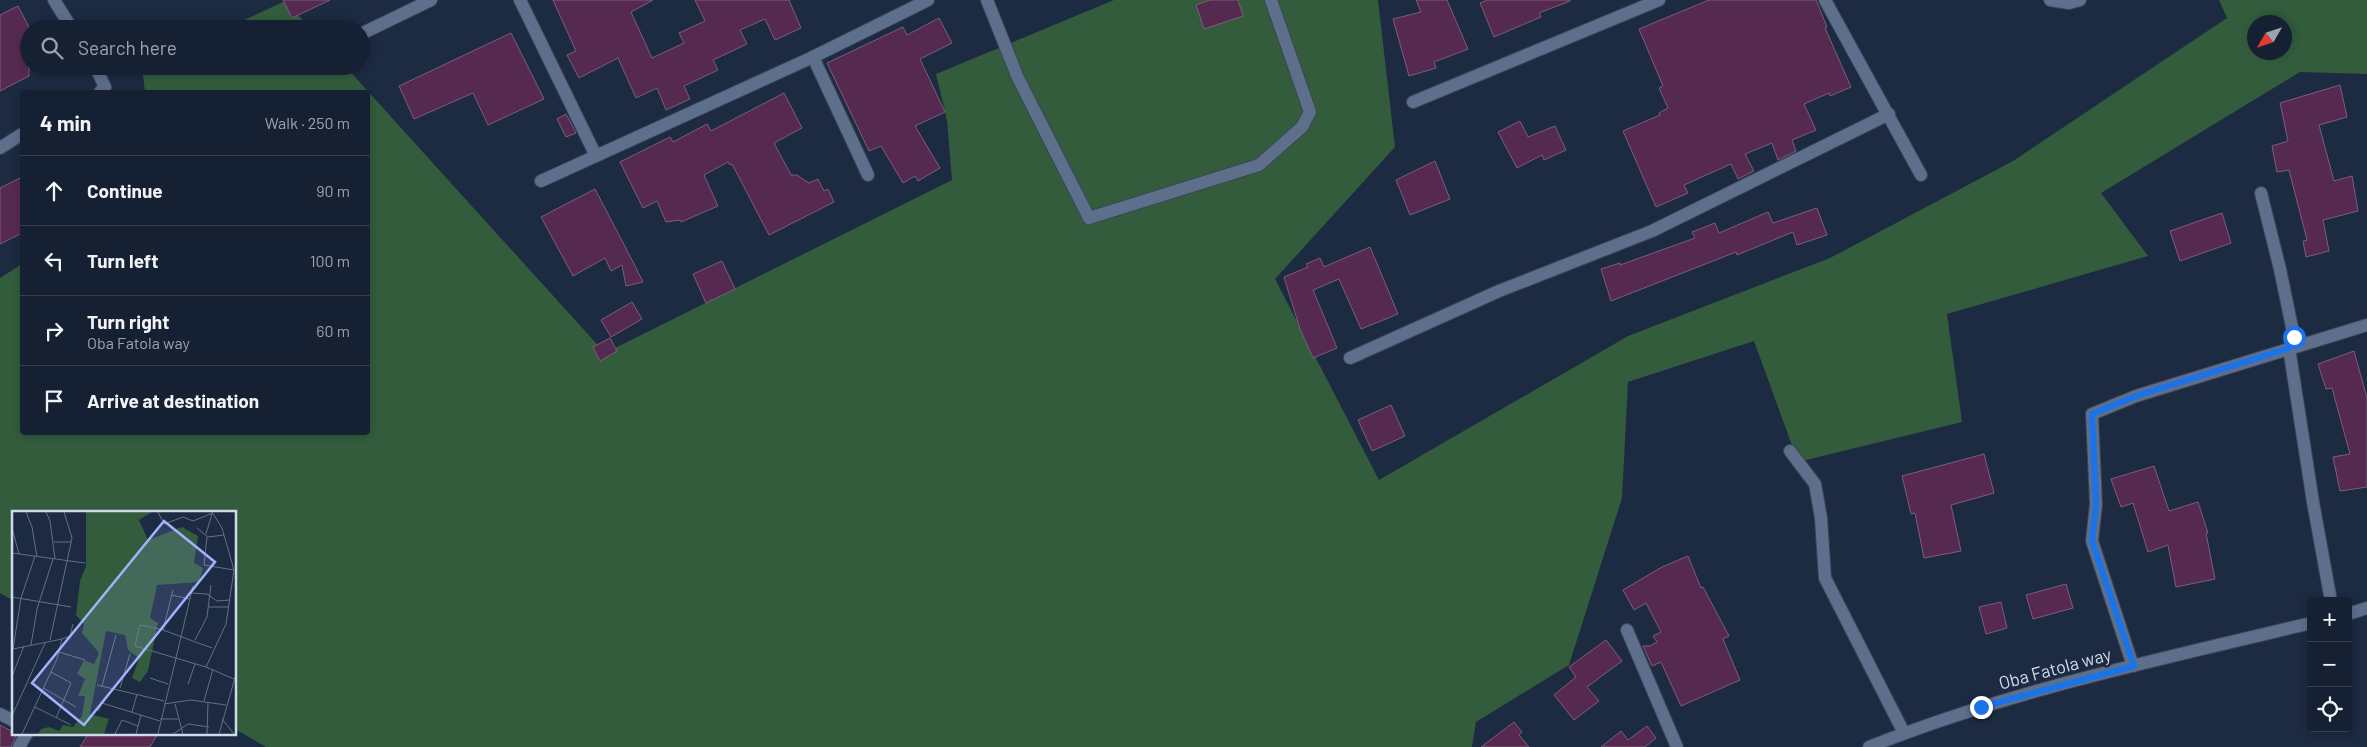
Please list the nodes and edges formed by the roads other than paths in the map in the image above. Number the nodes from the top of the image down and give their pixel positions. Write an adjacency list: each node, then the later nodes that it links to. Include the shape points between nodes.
1 (54, 0): 11 (street)
2 (431, 0): 12 (street)
3 (520, 0): 20 (street)
4 (928, 0): 13 (street)
5 (987, 0): 6 (street, via 1018,78 1089,218 1259,164 1302,127 1310,112)
6 (1271, 0)
7 (1659, 0): 16 (street)
8 (1825, 0): 17 (street)
9 (2050, 0): 10 (street, via 2069,4)
10 (2080, 0)
11 (66, 20)
12 (370, 30)
13 (813, 58): 20 (street); 21 (street)
14 (99, 75): 15 (street, via 105,87)
15 (102, 90)
16 (1412, 102)
17 (1889, 114): 22 (street); 27 (street, via 1652,231 1499,291)
18 (20, 135): 19 (street)
19 (0, 148)
20 (596, 156): 23 (street)
21 (868, 175)
22 (1921, 175)
23 (541, 181)
24 (2261, 193): 26 (street, via 2294,337)
25 (2367, 325): 26 (street)
26 (2289, 348): 29 (street); 34 (street, via 2136,396 2092,414 2096,504 2092,541)
27 (1350, 358)
28 (1790, 451): 37 (street, via 1814,484 1821,518 1825,578)
29 (2330, 597)
30 (2367, 608): 31 (street)
31 (2352, 613)
32 (2307, 624): 34 (street, Oba Fatola way)
33 (1627, 630): 40 (street)
34 (2134, 666): 37 (street, Oba Fatola way, via 1981,707)
35 (0, 714): 36 (street)
36 (12, 720)
37 (1904, 733): 41 (street, Oba Fatola way)
38 (26, 734): 39 (street)
39 (19, 747)
40 (1677, 747)
41 (1870, 747)

